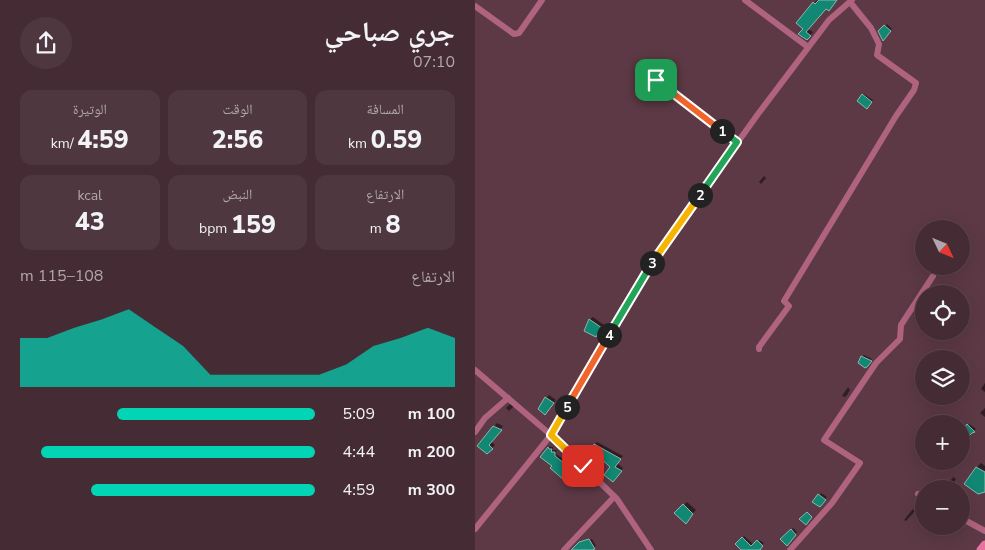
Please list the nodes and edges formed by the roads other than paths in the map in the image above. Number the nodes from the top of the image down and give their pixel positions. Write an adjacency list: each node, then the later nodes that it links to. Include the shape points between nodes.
1 (542, 0): 4 (street, via 516,34)
2 (745, 0): 5 (street)
3 (849, 1): 5 (street, via 829,20); 9 (street, via 871,28 879,44 877,55 915,83 914,90 783,301 789,306)
4 (475, 6)
5 (809, 47): 7 (street)
6 (656, 80): 7 (street)
7 (737, 142): 13 (street, via 650,266)
8 (933, 276): 21 (street, via 901,325 900,340 876,362 824,440 860,463 832,503)
9 (759, 348)
10 (475, 370): 11 (street)
11 (508, 398): 12 (street, via 485,418); 13 (street)
12 (475, 432)
13 (551, 435): 14 (street); 16 (street)
14 (614, 497): 19 (street); 20 (street)
15 (970, 523): 17 (street)
16 (475, 529)
17 (985, 531)
18 (985, 544): 22 (main road)
19 (564, 550)
20 (651, 550)
21 (790, 550)
22 (981, 550)

